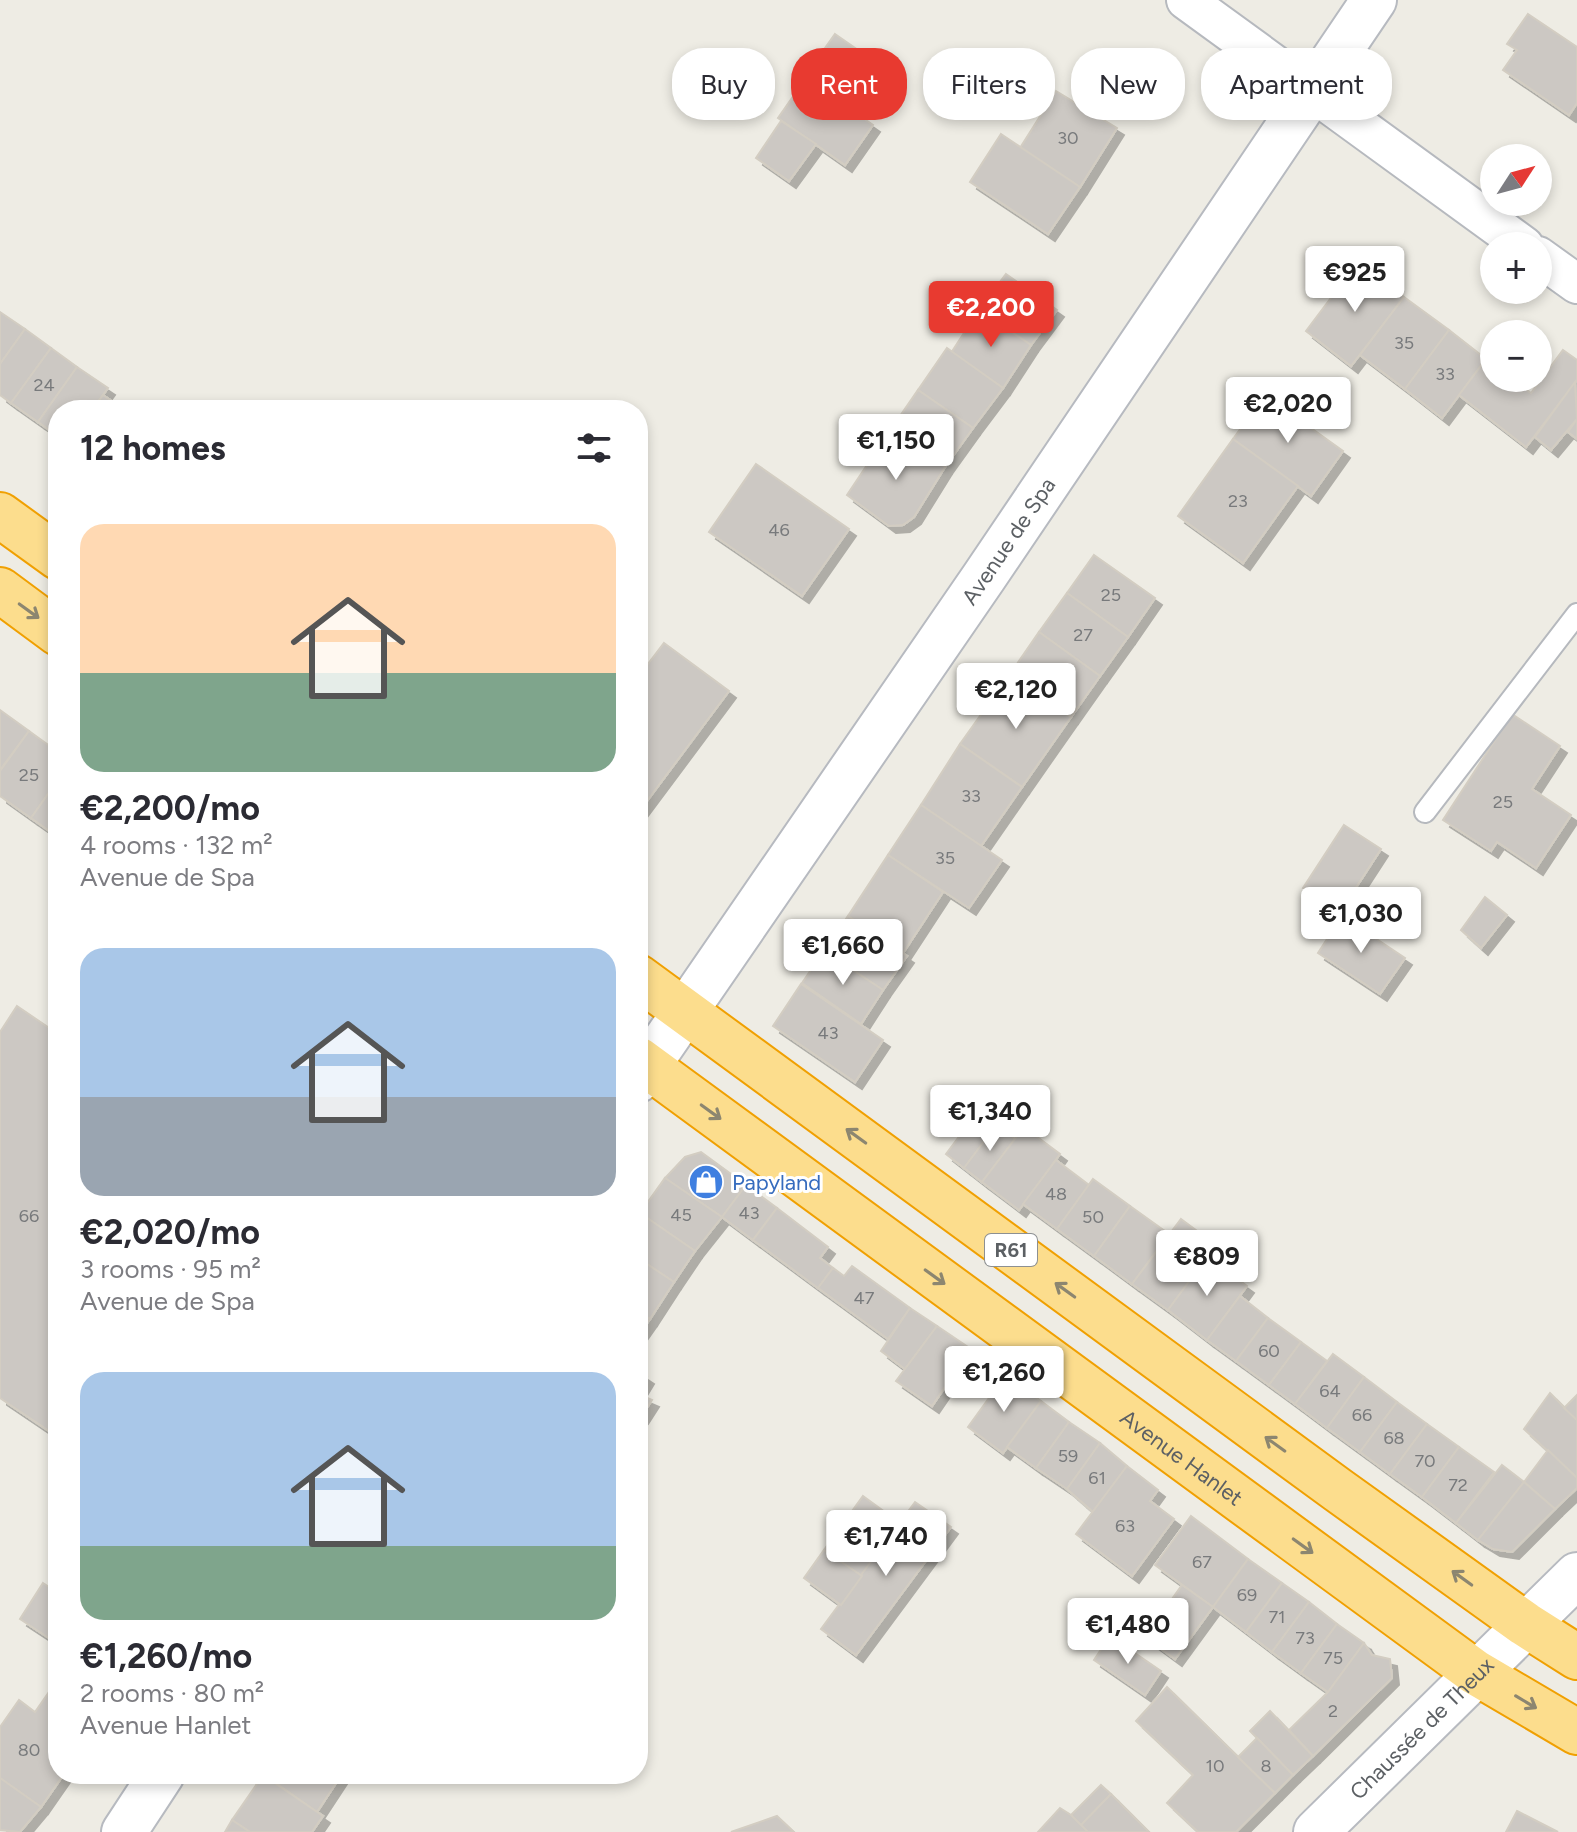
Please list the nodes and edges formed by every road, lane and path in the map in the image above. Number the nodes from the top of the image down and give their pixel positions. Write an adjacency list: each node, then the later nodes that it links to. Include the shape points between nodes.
1 (1186, 0): 3 (street)
2 (1374, 0): 4 (street, Avenue de Spa)
3 (1252, 48)
4 (1340, 48)
5 (1290, 120): 17 (street, Avenue de Spa)
6 (1351, 120): 7 (street)
7 (1505, 232)
8 (1552, 266): 9 (street)
9 (1577, 284)
10 (0, 515): 11 (highway)
11 (48, 550)
12 (0, 590): 14 (highway, one-way to 14)
13 (1577, 614): 15 (lane)
14 (48, 626)
15 (1425, 812)
16 (648, 984): 17 (highway, R61)
17 (685, 1011): 18 (street, Avenue de Spa); 21 (highway, R61, one-way to 17)
18 (648, 1060)
19 (648, 1074): 23 (highway, Avenue Hanlet, one-way to 23)
20 (1577, 1575): 21 (street, Chaussée de Theux)
21 (1525, 1624): 22 (highway, R61); 23 (street, Chaussée de Theux)
22 (1577, 1657)
23 (1475, 1672): 24 (highway, Avenue Hanlet, one-way to 24); 27 (street, Chaussée de Theux)
24 (1577, 1732)
25 (155, 1784): 26 (street)
26 (124, 1832)
27 (1316, 1832)

